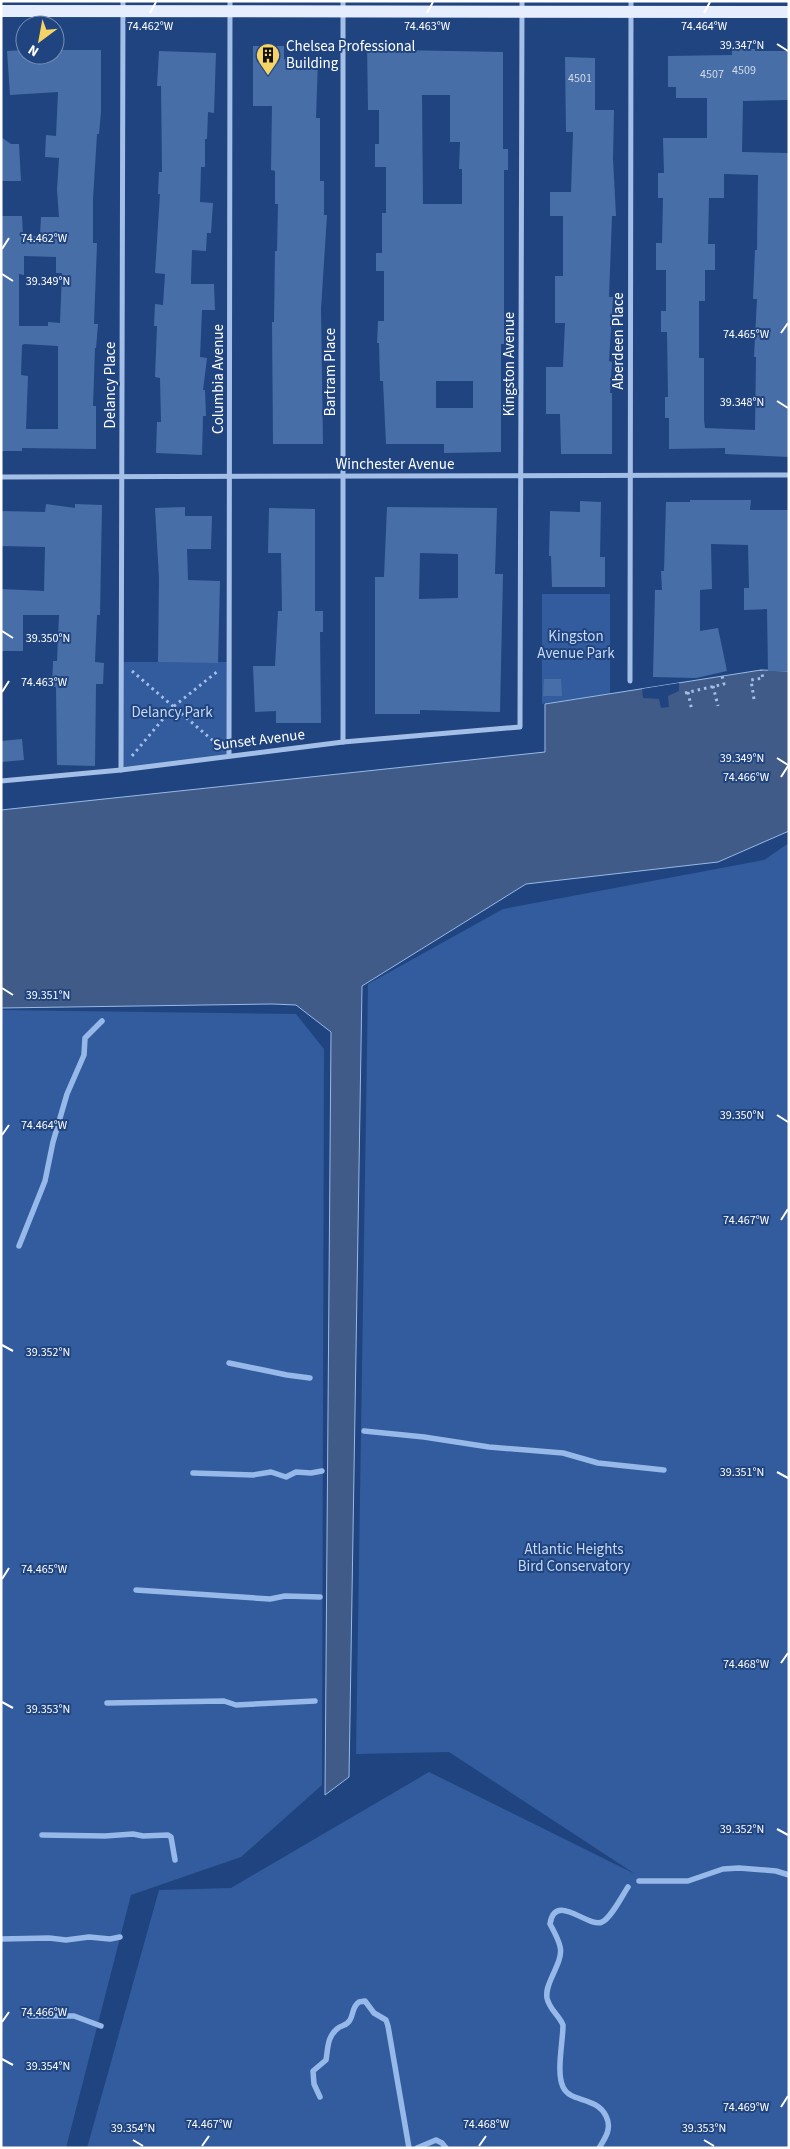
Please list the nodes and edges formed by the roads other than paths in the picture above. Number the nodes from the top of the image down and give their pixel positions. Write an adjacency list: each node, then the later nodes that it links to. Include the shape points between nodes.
1 (123, 6): 2 (main road); 6 (main road); 12 (street, Delancy Place)
2 (230, 6): 3 (main road); 10 (street, Columbia Avenue)
3 (343, 6): 4 (main road); 13 (street, Bartram Place)
4 (522, 6): 5 (main road); 14 (street, Kingston Avenue)
5 (631, 6): 7 (main road); 8 (street, Aberdeen Place)
6 (1, 11)
7 (789, 12)
8 (631, 475): 9 (street, Winchester Avenue); 14 (street, Winchester Avenue); 15 (street, Aberdeen Place)
9 (789, 475)
10 (231, 476): 12 (street, Winchester Avenue); 13 (street, Winchester Avenue); 18 (street, Columbia Avenue)
11 (1, 477): 12 (street, Winchester Avenue)
12 (122, 477): 19 (street, Delancy Place)
13 (343, 477): 14 (street, Winchester Avenue); 17 (street, Bartram Place)
14 (521, 477): 16 (street, Kingston Avenue)
15 (630, 681)
16 (520, 727): 17 (street, Sunset Avenue)
17 (343, 742): 18 (street, Sunset Avenue)
18 (230, 756): 19 (street, Sunset Avenue)
19 (121, 770): 20 (street, Sunset Avenue)
20 (1, 781)

